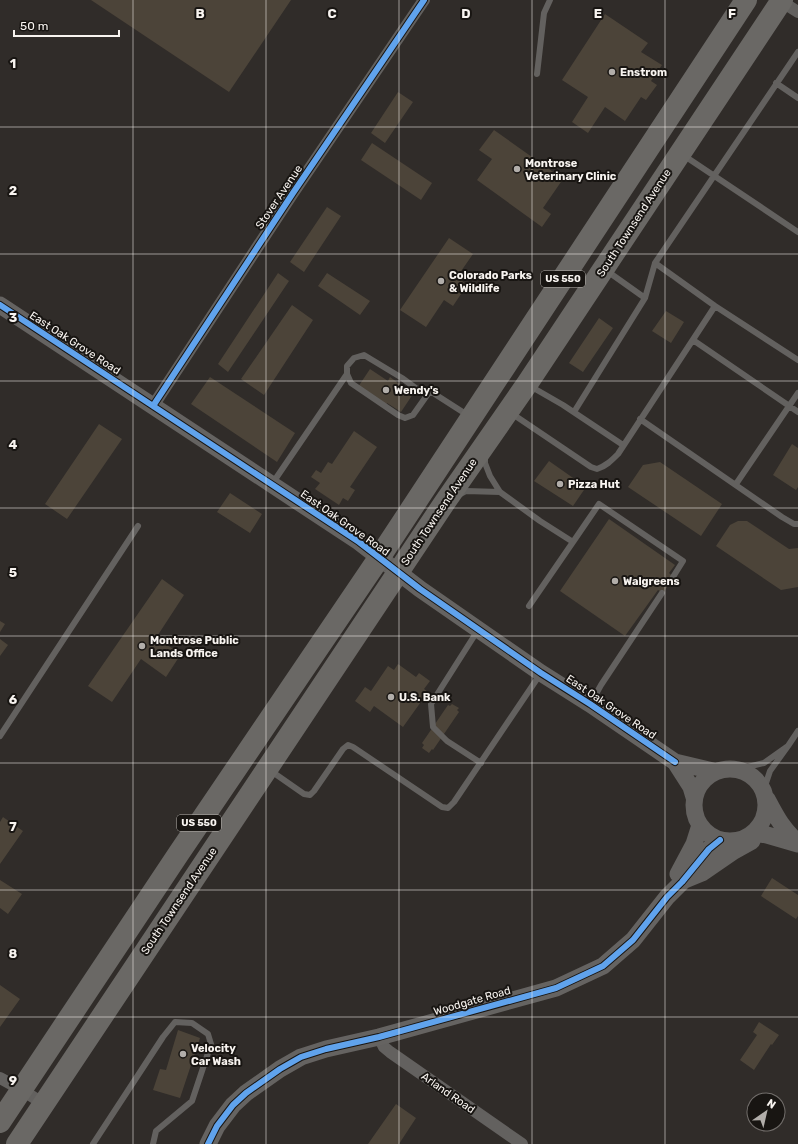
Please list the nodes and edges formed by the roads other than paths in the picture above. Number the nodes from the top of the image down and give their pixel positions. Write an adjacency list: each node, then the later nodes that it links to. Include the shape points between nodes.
1 (424, 0): 23 (street, Stover Avenue)
2 (550, 0): 6 (lane, via 544,13)
3 (746, 0): 28 (highway, US 550)
4 (785, 3): 9 (highway, South Townsend Avenue / US 550)
5 (798, 52): 7 (lane)
6 (537, 74)
7 (776, 83): 8 (lane); 10 (lane)
8 (798, 98)
9 (680, 154): 10 (lane); 13 (highway, South Townsend Avenue / US 550)
10 (713, 176): 11 (lane); 12 (lane)
11 (798, 232)
12 (655, 263): 14 (lane); 15 (lane)
13 (604, 269): 14 (lane); 20 (highway, South Townsend Avenue / US 550)
14 (645, 298): 26 (lane)
15 (715, 306): 17 (lane); 18 (lane)
16 (1, 307): 23 (street, East Oak Grove Road)
17 (693, 340): 24 (lane); 29 (lane)
18 (798, 360)
19 (347, 374): 21 (lane, via 347,366 354,358 364,356 417,389); 21 (lane, via 351,383 361,391 405,418 413,415); 32 (lane)
20 (527, 384): 25 (highway, South Townsend Avenue / US 550); 26 (lane)
21 (430, 391): 28 (lane)
22 (798, 393): 24 (lane)
23 (153, 406): 32 (street, East Oak Grove Road)
24 (790, 406): 27 (lane); 33 (lane)
25 (508, 411): 30 (highway, South Townsend Avenue / US 550); 31 (lane, via 597,469 610,462)
26 (574, 412): 31 (lane)
27 (798, 412)
28 (472, 418): 39 (highway, US 550)
29 (640, 419): 31 (lane); 33 (lane)
30 (486, 445): 34 (lane, via 485,463); 35 (highway, South Townsend Avenue / US 550)
31 (623, 446)
32 (272, 484): 39 (street, East Oak Grove Road)
33 (736, 484): 36 (lane, via 782,517)
34 (500, 492): 35 (lane, via 466,491); 38 (lane)
35 (445, 502): 40 (highway, South Townsend Avenue / US 550)
36 (798, 524)
37 (138, 526): 48 (lane)
38 (573, 542): 41 (lane, via 599,504 683,561); 43 (lane)
39 (379, 558): 40 (street, East Oak Grove Road); 65 (highway, US 550)
40 (398, 572): 44 (street, East Oak Grove Road); 52 (highway, South Townsend Avenue / US 550)
41 (673, 577)
42 (662, 593): 46 (lane)
43 (530, 606)
44 (478, 629): 45 (street, East Oak Grove Road); 51 (lane, via 431,704 433,727 447,741)
45 (542, 673): 46 (street, East Oak Grove Road); 51 (lane)
46 (590, 704): 50 (street, East Oak Grove Road)
47 (798, 731): 49 (lane)
48 (0, 736)
49 (788, 746): 53 (lane, via 764,763); 55 (lane, via 770,771)
50 (675, 762): 54 (street, East Oak Grove Road); 56 (street, East Oak Grove Road, via 691,787)
51 (480, 763): 52 (lane, via 448,808 442,807 348,745 310,795 304,794)
52 (268, 768): 66 (highway, South Townsend Avenue / US 550)
53 (739, 769): 54 (street, via 725,768); 55 (street, via 755,779)
54 (713, 771): 56 (street, via 697,788)
55 (765, 793): 58 (street, via 766,815); 60 (street, via 777,819)
56 (694, 797): 57 (street, via 695,816)
57 (700, 825): 59 (street); 62 (street, Woodgate Road, via 694,844)
58 (761, 834): 59 (street, via 735,840); 60 (street); 61 (street, Woodgate Road, via 702,873)
59 (720, 840): 61 (street, Woodgate Road, via 698,860)
60 (798, 843)
61 (682, 882): 62 (street, Woodgate Road)
62 (667, 897): 63 (street, Woodgate Road, via 633,940 603,966 556,988)
63 (379, 1037): 71 (street, Woodgate Road, via 326,1049 301,1057 280,1068 256,1084 233,1105); 72 (street, Arland Road, via 390,1052)
64 (0, 1078): 65 (street)
65 (22, 1090): 66 (street); 67 (highway, US 550)
66 (44, 1104): 69 (highway, South Townsend Avenue / US 550)
67 (0, 1122)
68 (97, 1143): 70 (lane, via 174,1022 192,1023 208,1034 211,1044 192,1101 156,1131)
69 (17, 1144)
70 (153, 1144)
71 (208, 1144)
72 (522, 1144)

